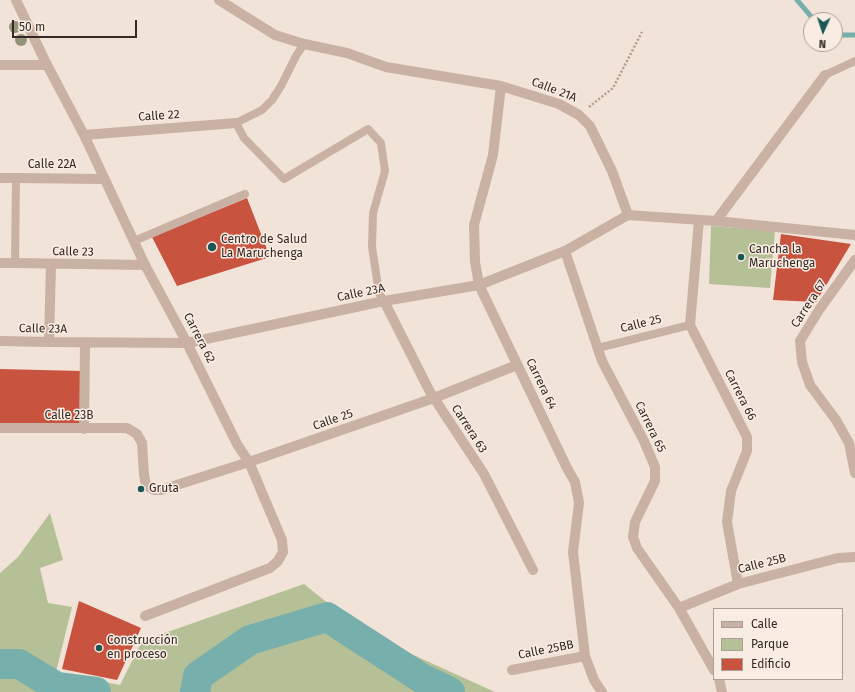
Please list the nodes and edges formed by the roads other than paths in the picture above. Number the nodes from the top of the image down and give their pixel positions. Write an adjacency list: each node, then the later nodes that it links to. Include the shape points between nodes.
1 (16, 0): 6 (street, Carrera 62)
2 (219, 0): 3 (street, Calle 21A, via 275,35)
3 (304, 44): 8 (street, Calle 21A, via 347,53 386,67); 9 (lane, via 272,100 262,110)
4 (855, 61): 7 (lane)
5 (0, 65): 6 (street)
6 (47, 65): 10 (street, Carrera 62)
7 (825, 74): 17 (street)
8 (501, 86): 15 (street, Calle 21A, via 559,104 579,114 590,126 612,171); 26 (street, Carrera 64, via 493,155 474,225 475,262)
9 (236, 123): 10 (street, Calle 22); 27 (lane, via 244,138 284,179 368,129 381,143 385,171 373,213 372,246 379,293)
10 (84, 134): 13 (street, Carrera 62)
11 (0, 178): 12 (street, Calle 22A)
12 (16, 178): 13 (street, Calle 22A); 23 (lane)
13 (104, 178): 19 (street, Carrera 62)
14 (245, 194): 19 (lane)
15 (628, 215): 16 (street); 20 (street, Calle 23A)
16 (699, 220): 17 (street); 28 (street)
17 (716, 221): 18 (street)
18 (855, 234)
19 (134, 241): 25 (street, Carrera 62)
20 (565, 251): 26 (street, Calle 23A); 33 (street, Carrera 65)
21 (855, 260): 39 (street, Carrera 67, via 800,341 802,362 810,385 836,420 849,443)
22 (0, 263): 23 (street, Calle 23)
23 (15, 263): 24 (street, Calle 23)
24 (51, 264): 25 (street, Calle 23); 30 (street)
25 (145, 265): 32 (street, Carrera 62)
26 (479, 285): 27 (street, Calle 23A); 34 (street, Carrera 64)
27 (384, 301): 32 (street, Calle 23A); 35 (street, Carrera 63)
28 (690, 325): 33 (lane, Calle 25); 43 (street, Carrera 66, via 747,437 747,451 731,491 727,522)
29 (0, 341): 30 (street, Calle 23A)
30 (49, 342): 31 (street, Calle 23A)
31 (85, 343): 32 (street, Calle 23A); 37 (street)
32 (187, 343): 38 (street, Carrera 62, via 237,444)
33 (598, 348): 44 (street, Carrera 65, via 602,361 655,467 655,481 635,522 633,537 636,548)
34 (517, 365): 35 (street, Calle 25); 46 (street, Carrera 64, via 575,482 579,503 573,552)
35 (434, 398): 38 (street, Calle 25); 42 (street, Carrera 63, via 484,474)
36 (0, 428): 37 (street, Calle 23B)
37 (84, 429): 40 (street, Calle 23B, via 128,428 137,434 142,443 146,485)
38 (249, 462): 40 (street, Calle 25); 45 (street, Carrera 62, via 282,540 283,552 278,561 270,568)
39 (855, 473)
40 (154, 490)
41 (855, 557): 43 (street, Calle 25B, via 838,558)
42 (533, 570)
43 (738, 584): 44 (street, Calle 25B)
44 (679, 608): 47 (street, Carrera 65)
45 (145, 616)
46 (585, 656): 48 (street, Calle 25BB); 50 (street, Carrera 64, via 594,680)
47 (713, 668)
48 (512, 670)
49 (718, 680): 51 (street)
50 (602, 692)
51 (722, 692)

